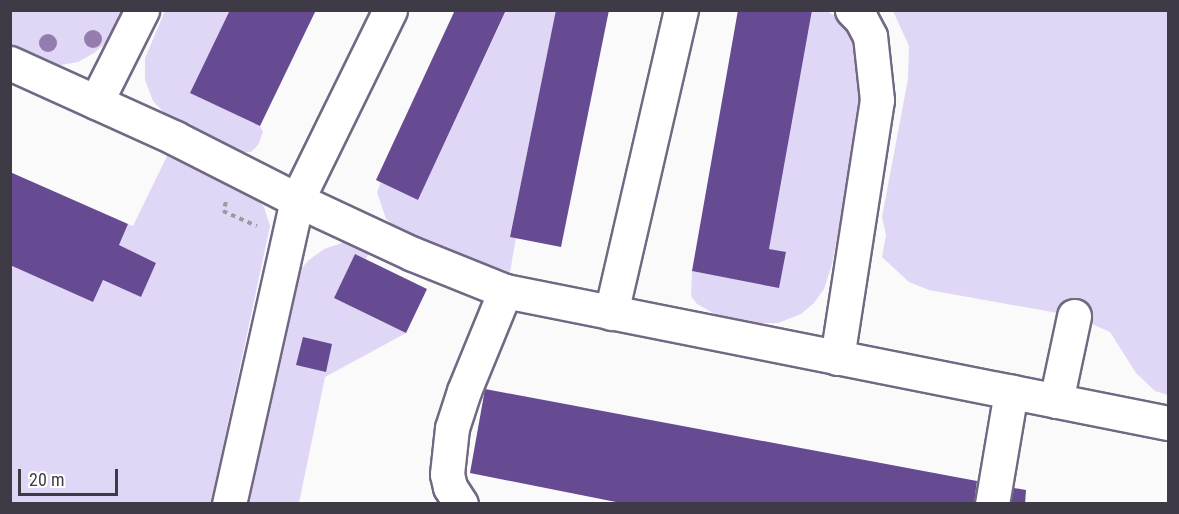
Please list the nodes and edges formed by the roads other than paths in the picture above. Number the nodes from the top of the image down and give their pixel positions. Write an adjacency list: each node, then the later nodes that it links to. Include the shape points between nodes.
1 (141, 10): 6 (lane)
2 (390, 10): 7 (lane)
3 (681, 10): 9 (lane)
4 (852, 10): 11 (lane, via 870,36 877,100)
5 (10, 63): 6 (lane)
6 (96, 102): 7 (lane)
7 (297, 200): 8 (lane); 15 (lane)
8 (505, 291): 9 (lane); 16 (lane, via 452,428 447,474)
9 (610, 314): 11 (lane)
10 (1074, 316): 13 (lane)
11 (837, 358): 12 (lane)
12 (1011, 392): 13 (lane); 17 (lane)
13 (1056, 401): 14 (lane)
14 (1168, 423)
15 (229, 504)
16 (461, 504)
17 (992, 504)

